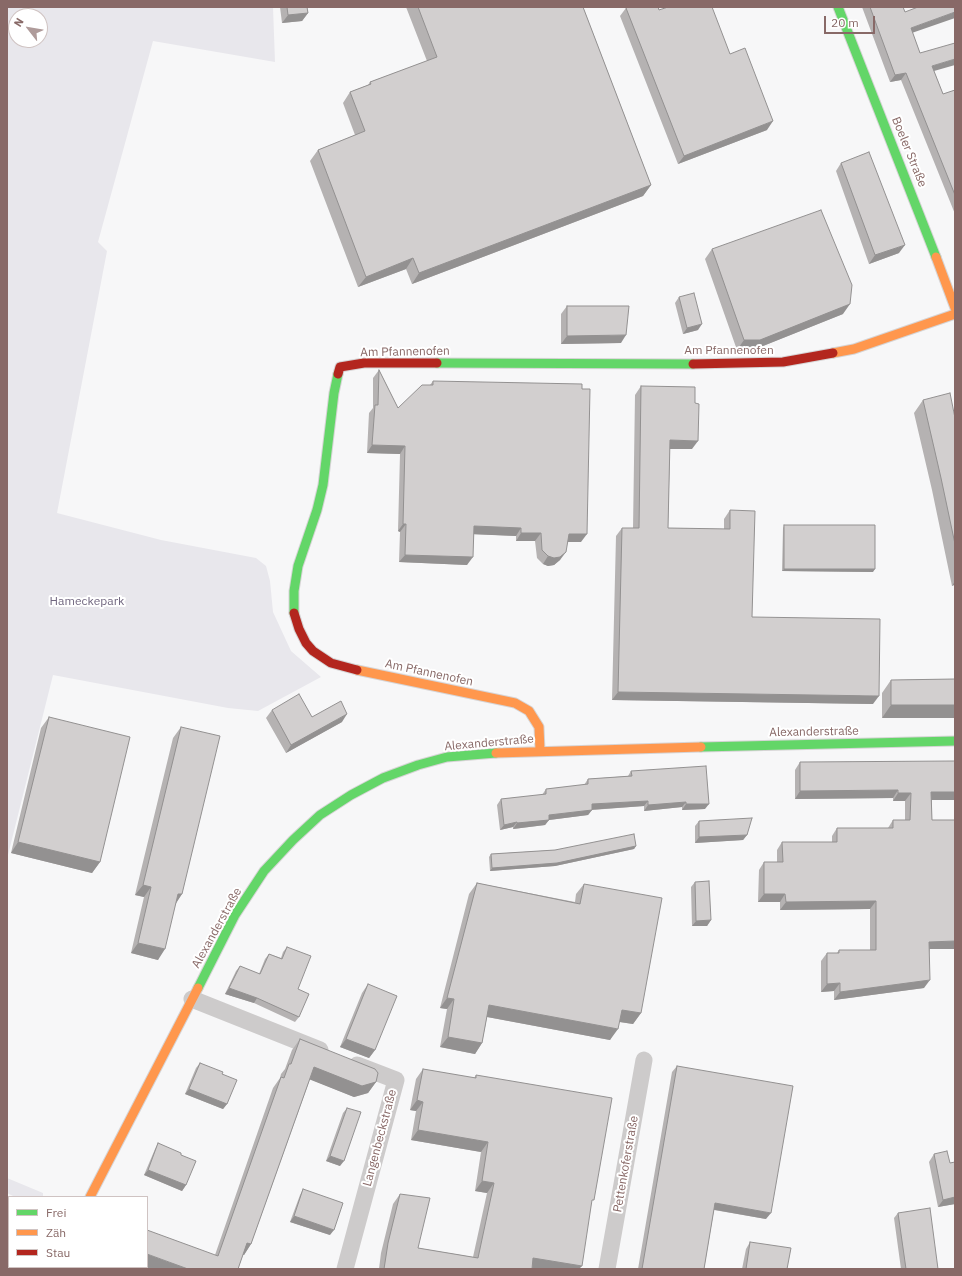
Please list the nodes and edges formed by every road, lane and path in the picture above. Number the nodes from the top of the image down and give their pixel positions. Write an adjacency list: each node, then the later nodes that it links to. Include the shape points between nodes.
1 (838, 7): 2 (street, Boeler Straße, via 917,204)
2 (955, 308)
3 (955, 314): 5 (street, Am Pfannenofen, via 854,350 783,362 364,363 340,367 334,393 323,485 298,566 294,591 294,615 306,643 331,663 341,667 515,703 530,711 539,727)
4 (955, 741): 5 (street, Alexanderstraße)
5 (540, 750): 6 (street, Alexanderstraße, via 447,757 418,765 383,778 320,815 264,871 250,891)
6 (192, 999): 8 (street, Alexanderstraße); 9 (street, Langenbeckstraße, via 396,1080)
7 (644, 1060): 10 (street, Pettenkoferstraße)
8 (91, 1196)
9 (345, 1269)
10 (607, 1269)

